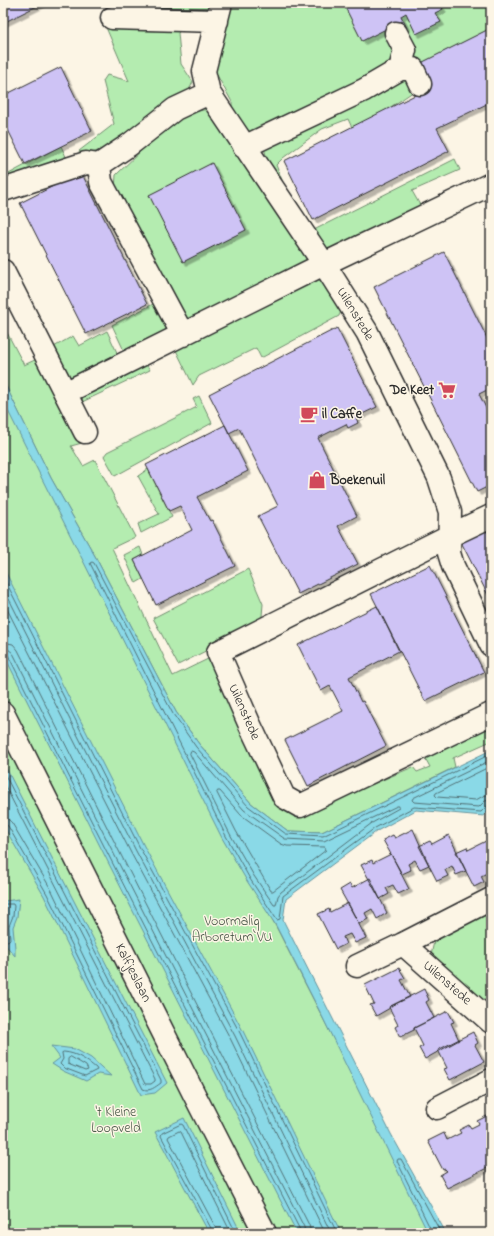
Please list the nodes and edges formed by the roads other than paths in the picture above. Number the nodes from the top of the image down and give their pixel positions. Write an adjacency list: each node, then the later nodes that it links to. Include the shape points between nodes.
1 (219, 12): 2 (street); 6 (street, via 204,71)
2 (112, 18)
3 (396, 33): 4 (street, via 405,50)
4 (400, 69): 5 (street, via 412,69); 7 (street, via 364,90)
5 (420, 84)
6 (209, 93): 7 (street, Uilenstede); 8 (street, via 175,109)
7 (244, 147): 11 (street, Uilenstede)
8 (99, 165): 10 (street, via 86,163); 13 (street, via 101,182)
9 (491, 184): 11 (street)
10 (3, 190)
11 (324, 264): 13 (street); 17 (street, Uilenstede, via 367,332 439,478 450,512)
12 (3, 271): 14 (street)
13 (183, 335): 14 (street)
14 (65, 393): 15 (street)
15 (85, 432)
16 (491, 516): 17 (street, Uilenstede)
17 (449, 536): 18 (street, Uilenstede, via 449,553 453,566); 20 (street, Uilenstede, via 218,652 284,797 300,806)
18 (491, 645)
19 (3, 713): 27 (street, Kalfjeslaan)
20 (491, 714)
21 (491, 899): 22 (street)
22 (403, 944): 23 (street); 24 (street, Uilenstede)
23 (357, 966)
24 (491, 1022)
25 (491, 1080): 26 (street)
26 (437, 1108)
27 (265, 1233)

